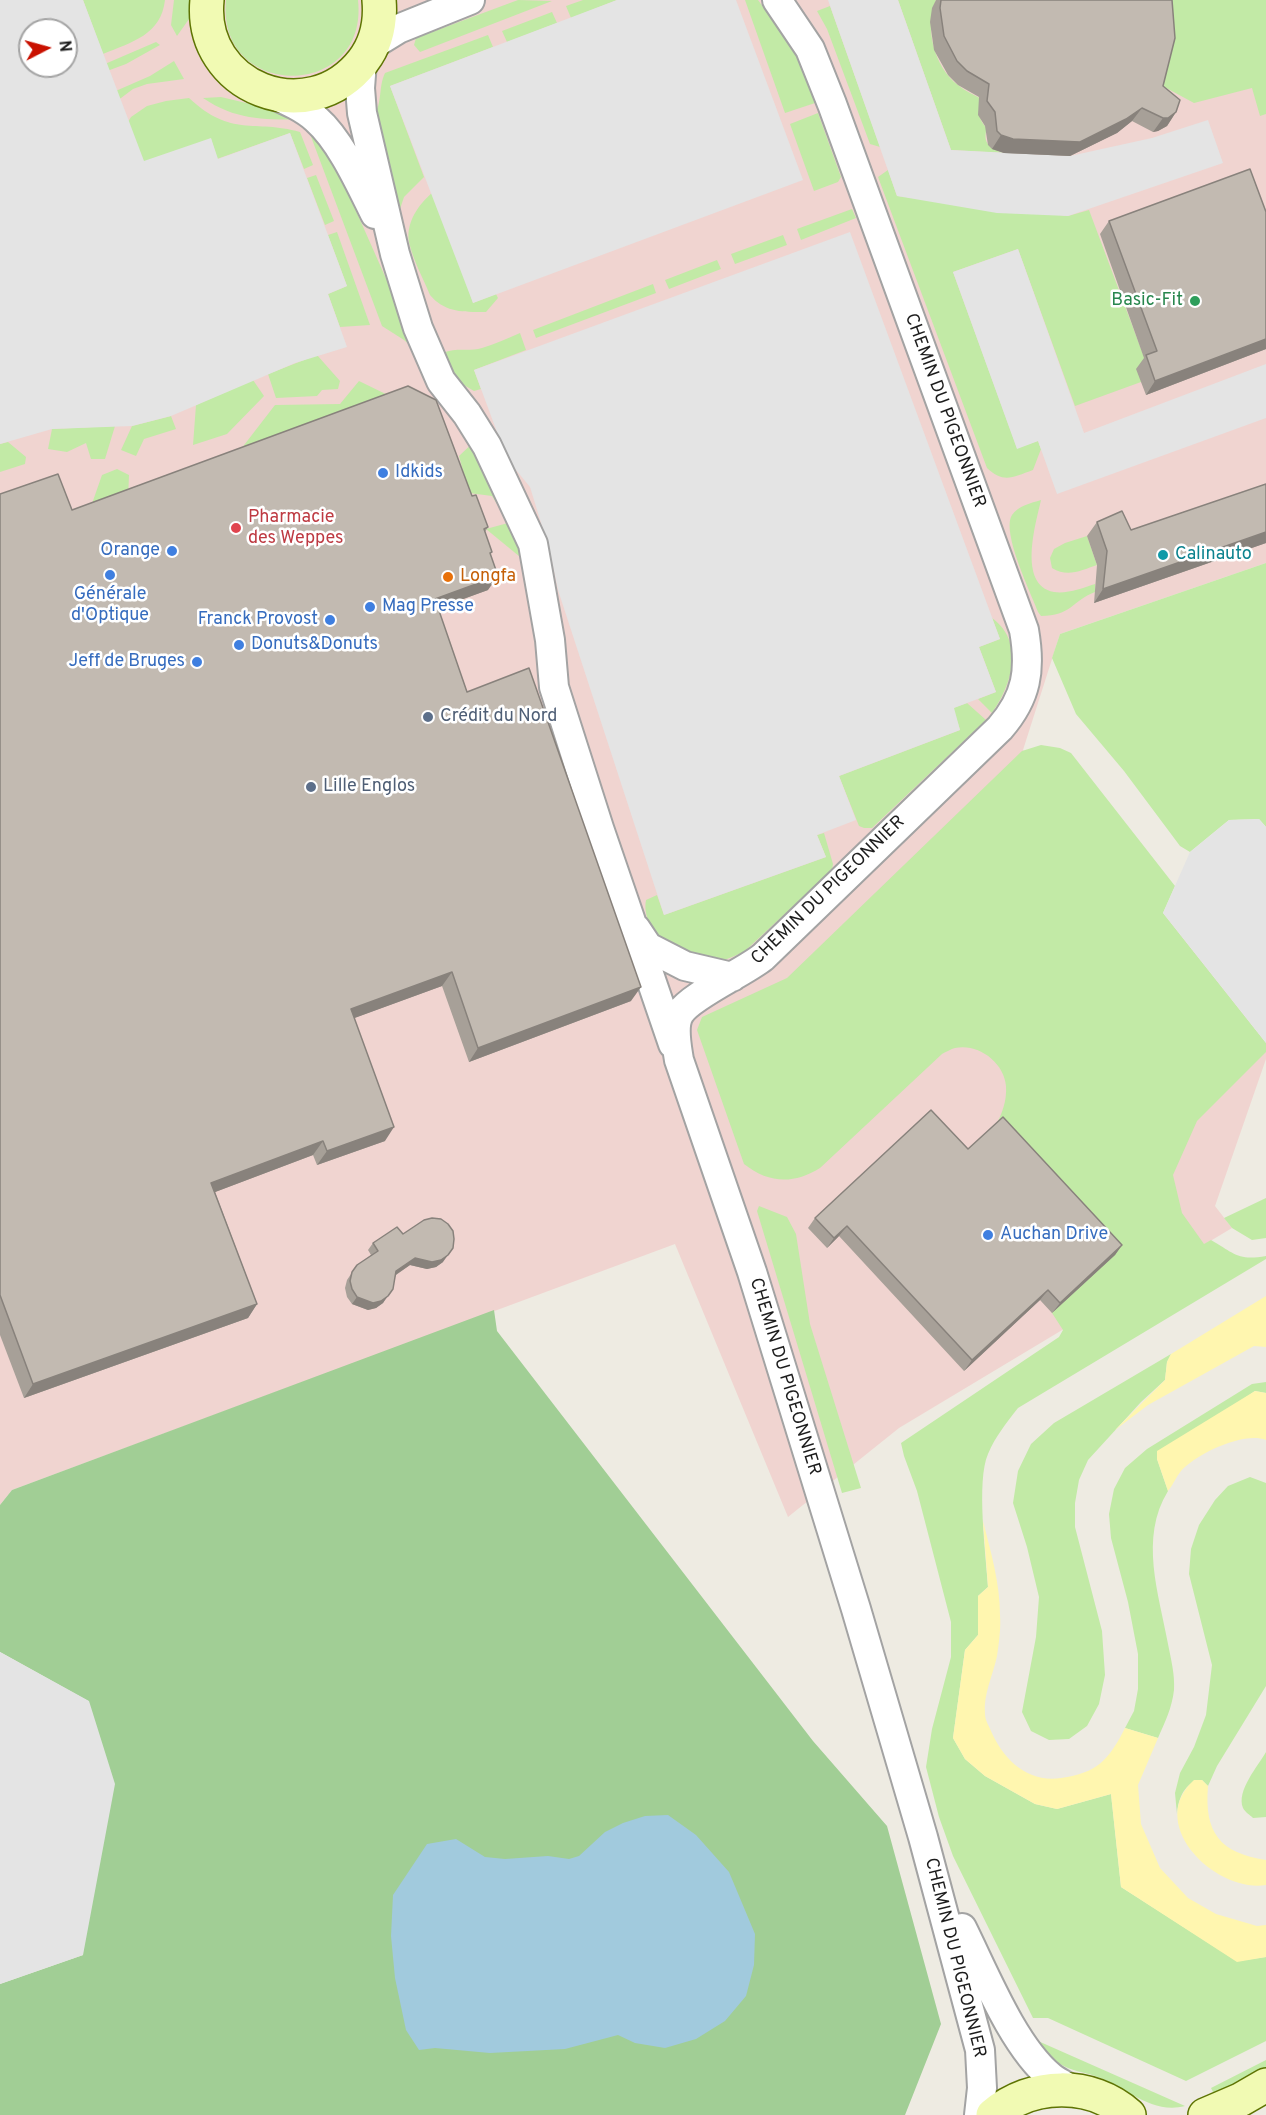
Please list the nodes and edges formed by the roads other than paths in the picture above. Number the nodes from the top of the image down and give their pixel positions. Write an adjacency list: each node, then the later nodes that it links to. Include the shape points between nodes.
1 (379, 0): 5 (street, via 379,20)
2 (470, 0): 5 (street, via 398,28)
3 (777, 0): 9 (street, CHEMIN DU PIGEONNIER, via 810,48 822,76 1024,630 1028,665 1022,696 1000,728 763,957)
4 (207, 1): 6 (street, via 210,35 224,62 245,82)
5 (367, 53): 6 (street, via 342,81 318,93); 7 (street, via 360,88 362,113)
6 (272, 94): 7 (street, via 299,106 325,128 365,194)
7 (394, 254): 8 (street, via 418,328 441,381 488,446 533,544 554,687)
8 (630, 918): 9 (street, via 648,947 685,966); 10 (street)
9 (732, 977): 10 (street, CHEMIN DU PIGEONNIER, via 679,1013)
10 (679, 1060): 11 (street, CHEMIN DU PIGEONNIER, via 752,1272)
11 (923, 1838): 13 (street, CHEMIN DU PIGEONNIER, via 948,1901 1017,2037 1051,2077); 15 (street, CHEMIN DU PIGEONNIER, via 980,2050)
12 (1266, 2085): 18 (street)
13 (1071, 2090): 14 (street, via 1092,2094); 16 (street, via 1041,2091 1012,2102)
14 (1121, 2109): 17 (street)
15 (979, 2115)
16 (993, 2115)
17 (1144, 2115)
18 (1205, 2115)

